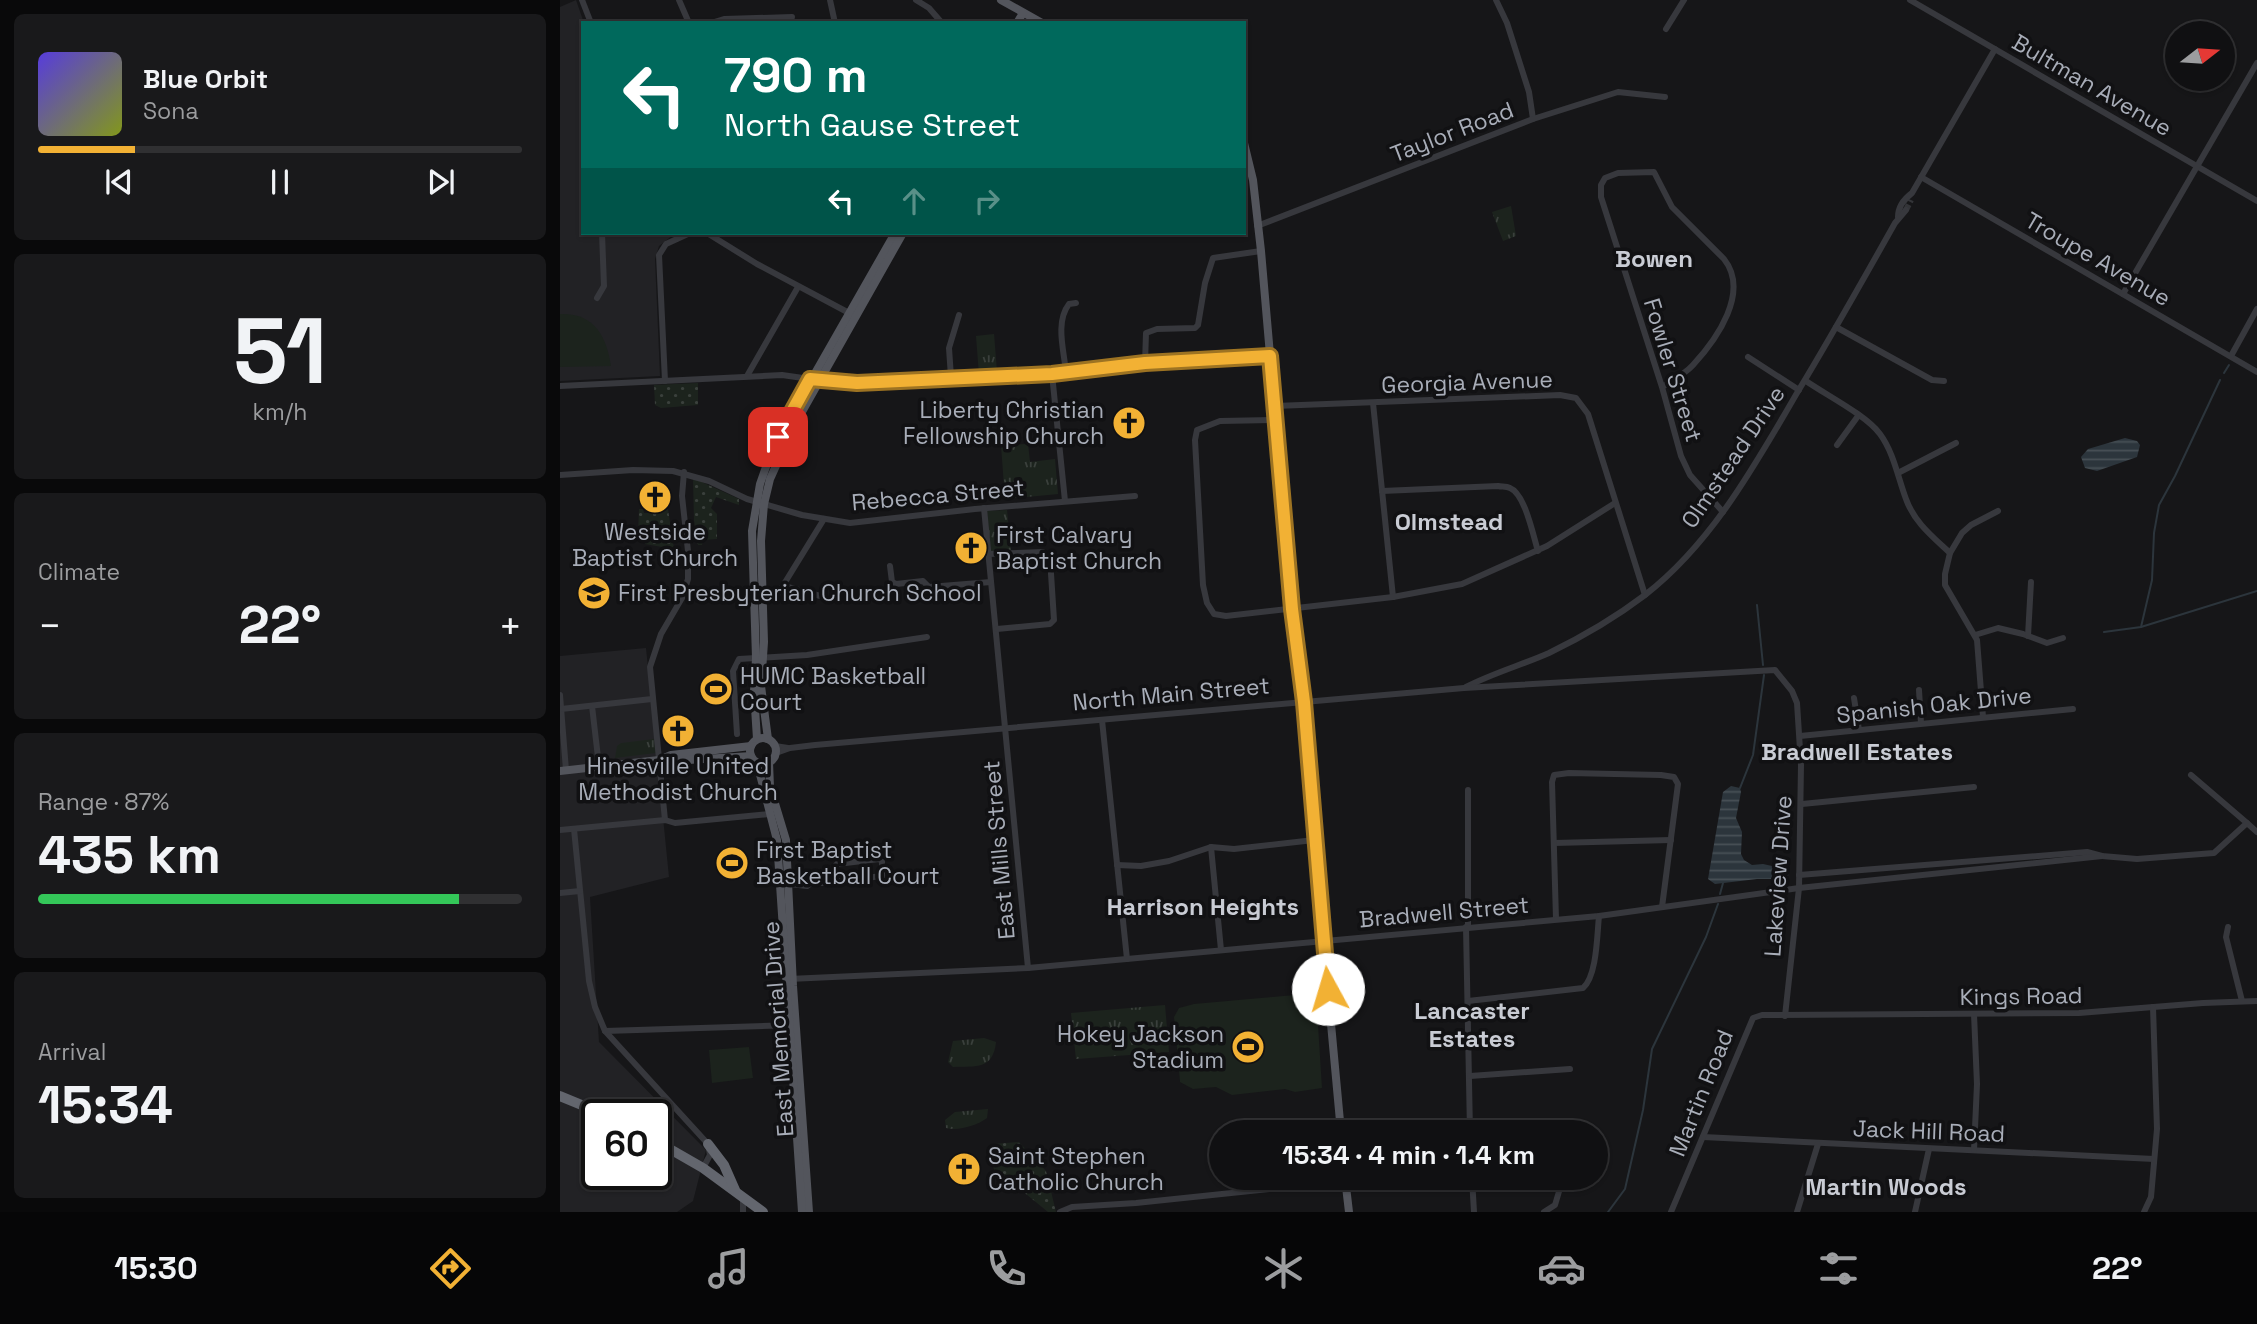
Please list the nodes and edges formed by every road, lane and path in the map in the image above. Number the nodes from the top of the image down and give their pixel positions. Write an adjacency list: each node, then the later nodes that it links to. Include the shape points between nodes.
1 (582, 0): 12 (street)
2 (679, 0): 13 (street)
3 (830, 0): 15 (street)
4 (916, 0): 16 (street)
5 (1001, 0): 9 (main road)
6 (1496, 0): 22 (street, via 1529,92)
7 (1684, 0): 18 (street)
8 (1910, 0): 19 (street, Bultman Avenue)
9 (1023, 13): 11 (main road); 17 (main road)
10 (792, 17): 14 (street)
11 (1030, 20)
12 (590, 21)
13 (688, 21)
14 (718, 21)
15 (835, 21)
16 (940, 21)
17 (1018, 21)
18 (1667, 29)
19 (1995, 49): 24 (street, Bultman Avenue); 25 (street, Olmstead Drive)
20 (2257, 63): 24 (street)
21 (1665, 97): 22 (street, Taylor Road, via 1618,92)
22 (1533, 119): 31 (street, Taylor Road)
23 (1246, 150): 31 (main road)
24 (2197, 167): 28 (street, Bultman Avenue); 39 (street)
25 (1921, 177): 26 (street, Olmstead Drive); 39 (street, Troupe Avenue)
26 (1912, 192): 27 (street); 30 (street, Olmstead Drive)
27 (1911, 201)
28 (2257, 201)
29 (1906, 210): 30 (street)
30 (1896, 220): 45 (street, Olmstead Drive)
31 (1257, 226): 37 (main road)
32 (602, 235): 40 (street, via 604,286)
33 (709, 235): 38 (street)
34 (894, 235): 43 (main road)
35 (902, 235): 43 (main road)
36 (676, 236): 56 (street, via 663,247 659,259)
37 (1261, 251): 46 (main road); 49 (street, via 1213,258 1198,325 1146,333)
38 (798, 287): 43 (street); 53 (street)
39 (2123, 294): 47 (street, Troupe Avenue)
40 (597, 298)
41 (1076, 303): 50 (street, via 1069,303 1063,311)
42 (2257, 309): 47 (street)
43 (851, 314): 55 (main road)
44 (959, 315): 54 (street, via 949,348)
45 (1836, 327): 57 (street, via 1932,380); 58 (street, Olmstead Drive)
46 (1270, 356): 49 (street); 63 (main road)
47 (2231, 356): 51 (street, Troupe Avenue)
48 (1748, 357): 61 (street)
49 (1145, 363): 50 (street)
50 (1066, 372): 52 (street)
51 (2257, 372)
52 (1052, 374): 54 (street); 74 (street)
53 (747, 376): 55 (street); 56 (street)
54 (951, 377): 55 (street, via 857,383)
55 (815, 380): 73 (main road)
56 (665, 381): 59 (street)
57 (1944, 381)
58 (1806, 382): 61 (street, Olmstead Drive); 64 (street)
59 (560, 386)
60 (1662, 387): 60 (street, Fowler Street, via 1693,365 1719,331 1734,296 1735,281 1724,259 1672,207 1654,172 1618,173 1605,178 1601,197); 78 (street, Fowler Street, via 1690,475)
61 (1800, 390): 78 (street, Olmstead Drive)
62 (1373, 403): 63 (street, Georgia Avenue); 71 (street); 75 (street, Georgia Avenue, via 1576,398 1588,414)
63 (1275, 406): 65 (main road)
64 (1858, 416): 67 (street); 69 (street, via 1881,435)
65 (1275, 420): 91 (main road); 91 (street, via 1220,421 1197,430 1203,585 1214,614)
66 (1956, 443): 69 (street)
67 (1837, 445)
68 (684, 472): 70 (street, Rebecca Street); 73 (street, Rebecca Street); 103 (street, via 688,579 650,667)
69 (1898, 473): 81 (street, via 1916,518)
70 (560, 475)
71 (1382, 491): 80 (street, via 1510,488 1524,505); 90 (street)
72 (1135, 496): 74 (street, Rebecca Street)
73 (756, 501): 79 (street, Rebecca Street); 88 (main road); 97 (main road, via 752,531)
74 (1065, 501): 76 (street, Rebecca Street)
75 (1615, 503): 80 (street); 87 (street, Georgia Avenue)
76 (984, 508): 79 (street, Rebecca Street, via 863,523); 82 (street, East Mills Street)
77 (1998, 511): 81 (street, via 1971,525)
78 (1723, 512): 87 (street, Olmstead Drive)
79 (824, 519): 86 (street)
80 (1538, 551): 90 (street, via 1462,584)
81 (1950, 553): 93 (street, via 1945,585)
82 (988, 554): 84 (street, East Mills Street); 92 (street, via 1043,552 1050,558 1054,620)
83 (890, 566): 84 (street, via 895,584 923,581 929,587)
84 (991, 582): 92 (street, East Mills Street)
85 (2031, 582): 94 (street)
86 (784, 586): 88 (street, via 776,597); 89 (street)
87 (1645, 595): 99 (street, Olmstead Drive, via 1549,653)
88 (763, 596): 97 (main road)
89 (824, 597)
90 (1393, 597): 91 (street)
91 (1292, 609): 104 (main road)
92 (997, 629): 111 (street, East Mills Street)
93 (1975, 635): 94 (street, via 1998,628); 108 (street)
94 (2028, 636): 96 (street, via 2047,643)
95 (927, 637): 97 (street)
96 (2063, 638)
97 (760, 658): 113 (street, via 739,659 733,671); 115 (main road, East Memorial Drive, via 754,692); 116 (main road, via 762,700)
98 (1766, 670): 99 (street, North Main Street); 114 (street, Lakeview Drive, via 1776,670 1792,691)
99 (1464, 688): 104 (street, North Main Street)
100 (1919, 690): 110 (street)
101 (560, 695): 106 (street)
102 (1854, 698): 112 (street)
103 (652, 699): 105 (street); 118 (street)
104 (1304, 702): 109 (street, North Main Street); 132 (main road)
105 (592, 706): 106 (street); 120 (street)
106 (561, 709): 121 (street)
107 (2073, 709): 108 (street, Spanish Oak Drive)
108 (1983, 717): 110 (street, Spanish Oak Drive)
109 (1102, 720): 111 (street, North Main Street); 137 (street)
110 (1922, 723): 112 (street, Spanish Oak Drive)
111 (1006, 729): 116 (street, North Main Street); 152 (street, East Mills Street)
112 (1859, 730): 114 (street, Spanish Oak Drive)
113 (737, 734)
114 (1800, 736): 125 (street, Lakeview Drive)
115 (754, 742): 116 (main road); 117 (main road, East Memorial Drive); 118 (main road)
116 (773, 746): 119 (main road)
117 (754, 759): 118 (main road); 119 (main road); 126 (main road, East Memorial Drive)
118 (659, 760): 120 (main road); 127 (street)
119 (769, 762): 140 (main road, East Memorial Drive)
120 (599, 766): 121 (main road)
121 (563, 770)
122 (2191, 775): 128 (street)
123 (1974, 787): 125 (street)
124 (1468, 790): 147 (street)
125 (1802, 804): 138 (street, Lakeview Drive)
126 (770, 814): 127 (street, via 675,823); 153 (main road, East Memorial Drive, via 777,840)
127 (665, 820): 130 (street)
128 (2246, 823): 131 (street); 136 (street, Bradwell Street, via 2214,853 2150,859)
129 (560, 830): 130 (street)
130 (574, 830): 142 (street)
131 (2257, 832)
132 (1314, 840): 135 (street, via 1234,849); 149 (main road)
133 (1671, 840): 134 (street); 134 (street, via 1678,784 1674,777 1569,773 1554,775); 144 (street)
134 (1554, 843): 146 (street)
135 (1211, 847): 137 (street, via 1169,861); 150 (street)
136 (2102, 856): 138 (street, Bradwell Street, via 2088,852); 141 (street, Bradwell Street)
137 (1117, 865): 151 (street)
138 (1799, 875): 141 (street, Lakeview Drive)
139 (833, 882): 139 (street, via 837,864 882,861 882,876); 140 (street)
140 (791, 884): 153 (main road, East Memorial Drive)
141 (1799, 888): 144 (street, Bradwell Street); 159 (street, Lakeview Drive)
142 (580, 891): 143 (street); 161 (street, via 589,981)
143 (560, 893)
144 (1662, 907): 145 (street, Bradwell Street)
145 (1599, 916): 146 (street, Bradwell Street); 154 (street, via 1592,968 1583,988)
146 (1556, 919): 147 (street, Bradwell Street)
147 (1467, 927): 149 (street, Bradwell Street); 154 (street)
148 (2228, 927): 155 (street, via 2226,937)
149 (1323, 941): 150 (street, Bradwell Street); 166 (main road)
150 (1221, 950): 151 (street, Bradwell Street)
151 (1127, 959): 152 (street, Bradwell Street)
152 (1028, 968): 153 (street, Bradwell Street)
153 (791, 979): 160 (main road, East Memorial Drive)
154 (1468, 1001): 163 (street)
155 (2242, 1001): 156 (street, Kings Road); 157 (street, Kings Road)
156 (2257, 1001)
157 (2153, 1007): 158 (street, Kings Road); 174 (street)
158 (1974, 1014): 159 (street, Kings Road); 173 (street)
159 (1785, 1016): 168 (street, Martin Road, via 1753,1018)
160 (793, 1025): 161 (street); 183 (main road, East Memorial Drive); 184 (main road, East Memorial Drive)
161 (605, 1031): 169 (street)
162 (1570, 1069): 163 (street)
163 (1470, 1076): 167 (street)
164 (560, 1096): 165 (highway)
165 (581, 1105)
166 (1340, 1120)
167 (1470, 1120)
168 (1703, 1137): 170 (street, Jack Hill Road); 189 (street, Martin Road)
169 (708, 1144): 175 (street, via 710,1155); 180 (highway)
170 (1818, 1144): 171 (street, Jack Hill Road); 190 (street)
171 (1929, 1149): 173 (street, Jack Hill Road); 191 (street)
172 (672, 1150): 175 (highway)
173 (1974, 1150): 174 (street, Jack Hill Road)
174 (2154, 1159): 192 (street, via 2151,1197)
175 (703, 1168): 180 (highway)
176 (1255, 1190): 185 (street, via 1072,1207)
177 (1347, 1190): 186 (main road)
178 (1473, 1190): 187 (street)
179 (1559, 1190): 188 (street, via 1555,1205)
180 (739, 1193): 181 (highway); 182 (street)
181 (760, 1211)
182 (743, 1212)
183 (802, 1212)
184 (809, 1212)
185 (1060, 1212)
186 (1349, 1212)
187 (1474, 1212)
188 (1544, 1212)
189 (1671, 1212)
190 (1797, 1212)
191 (1915, 1212)
192 (2144, 1212)

